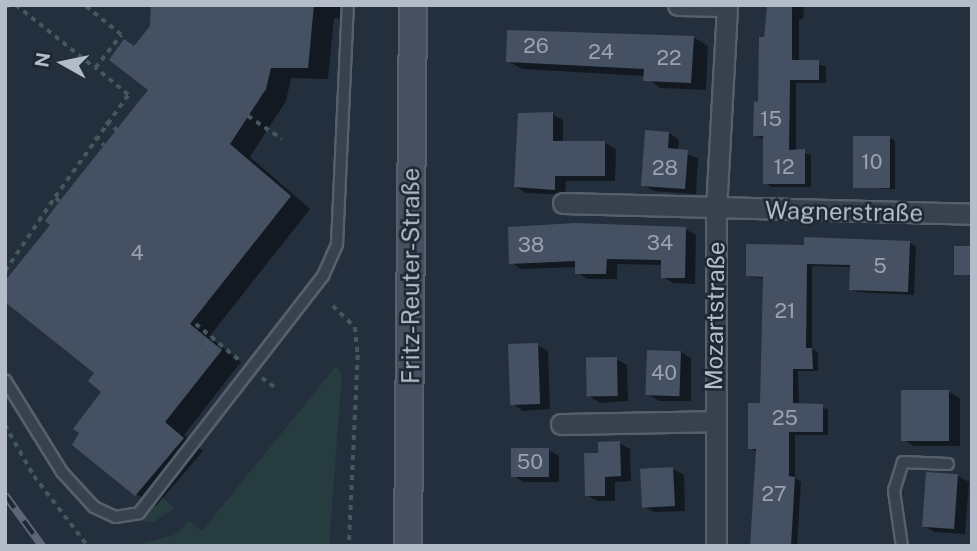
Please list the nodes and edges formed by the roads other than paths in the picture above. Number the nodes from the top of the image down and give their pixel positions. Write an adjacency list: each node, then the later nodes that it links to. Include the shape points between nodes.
1 (348, 5): 8 (lane, via 337,244 323,276 139,513 115,517 94,508 62,472)
2 (412, 5): 12 (street, Fritz-Reuter-Straße)
3 (678, 5): 4 (street, Mozartstraße)
4 (727, 6): 6 (street, Mozartstraße)
5 (563, 203): 6 (street, Mozartstraße)
6 (716, 210): 7 (street, Wagnerstraße); 9 (street, Mozartstraße)
7 (972, 214)
8 (5, 380)
9 (714, 421): 10 (street, Mozartstraße); 13 (street, Mozartstraße)
10 (561, 424)
11 (948, 464): 14 (lane, via 903,463 894,491)
12 (408, 546)
13 (716, 546)
14 (902, 546)

